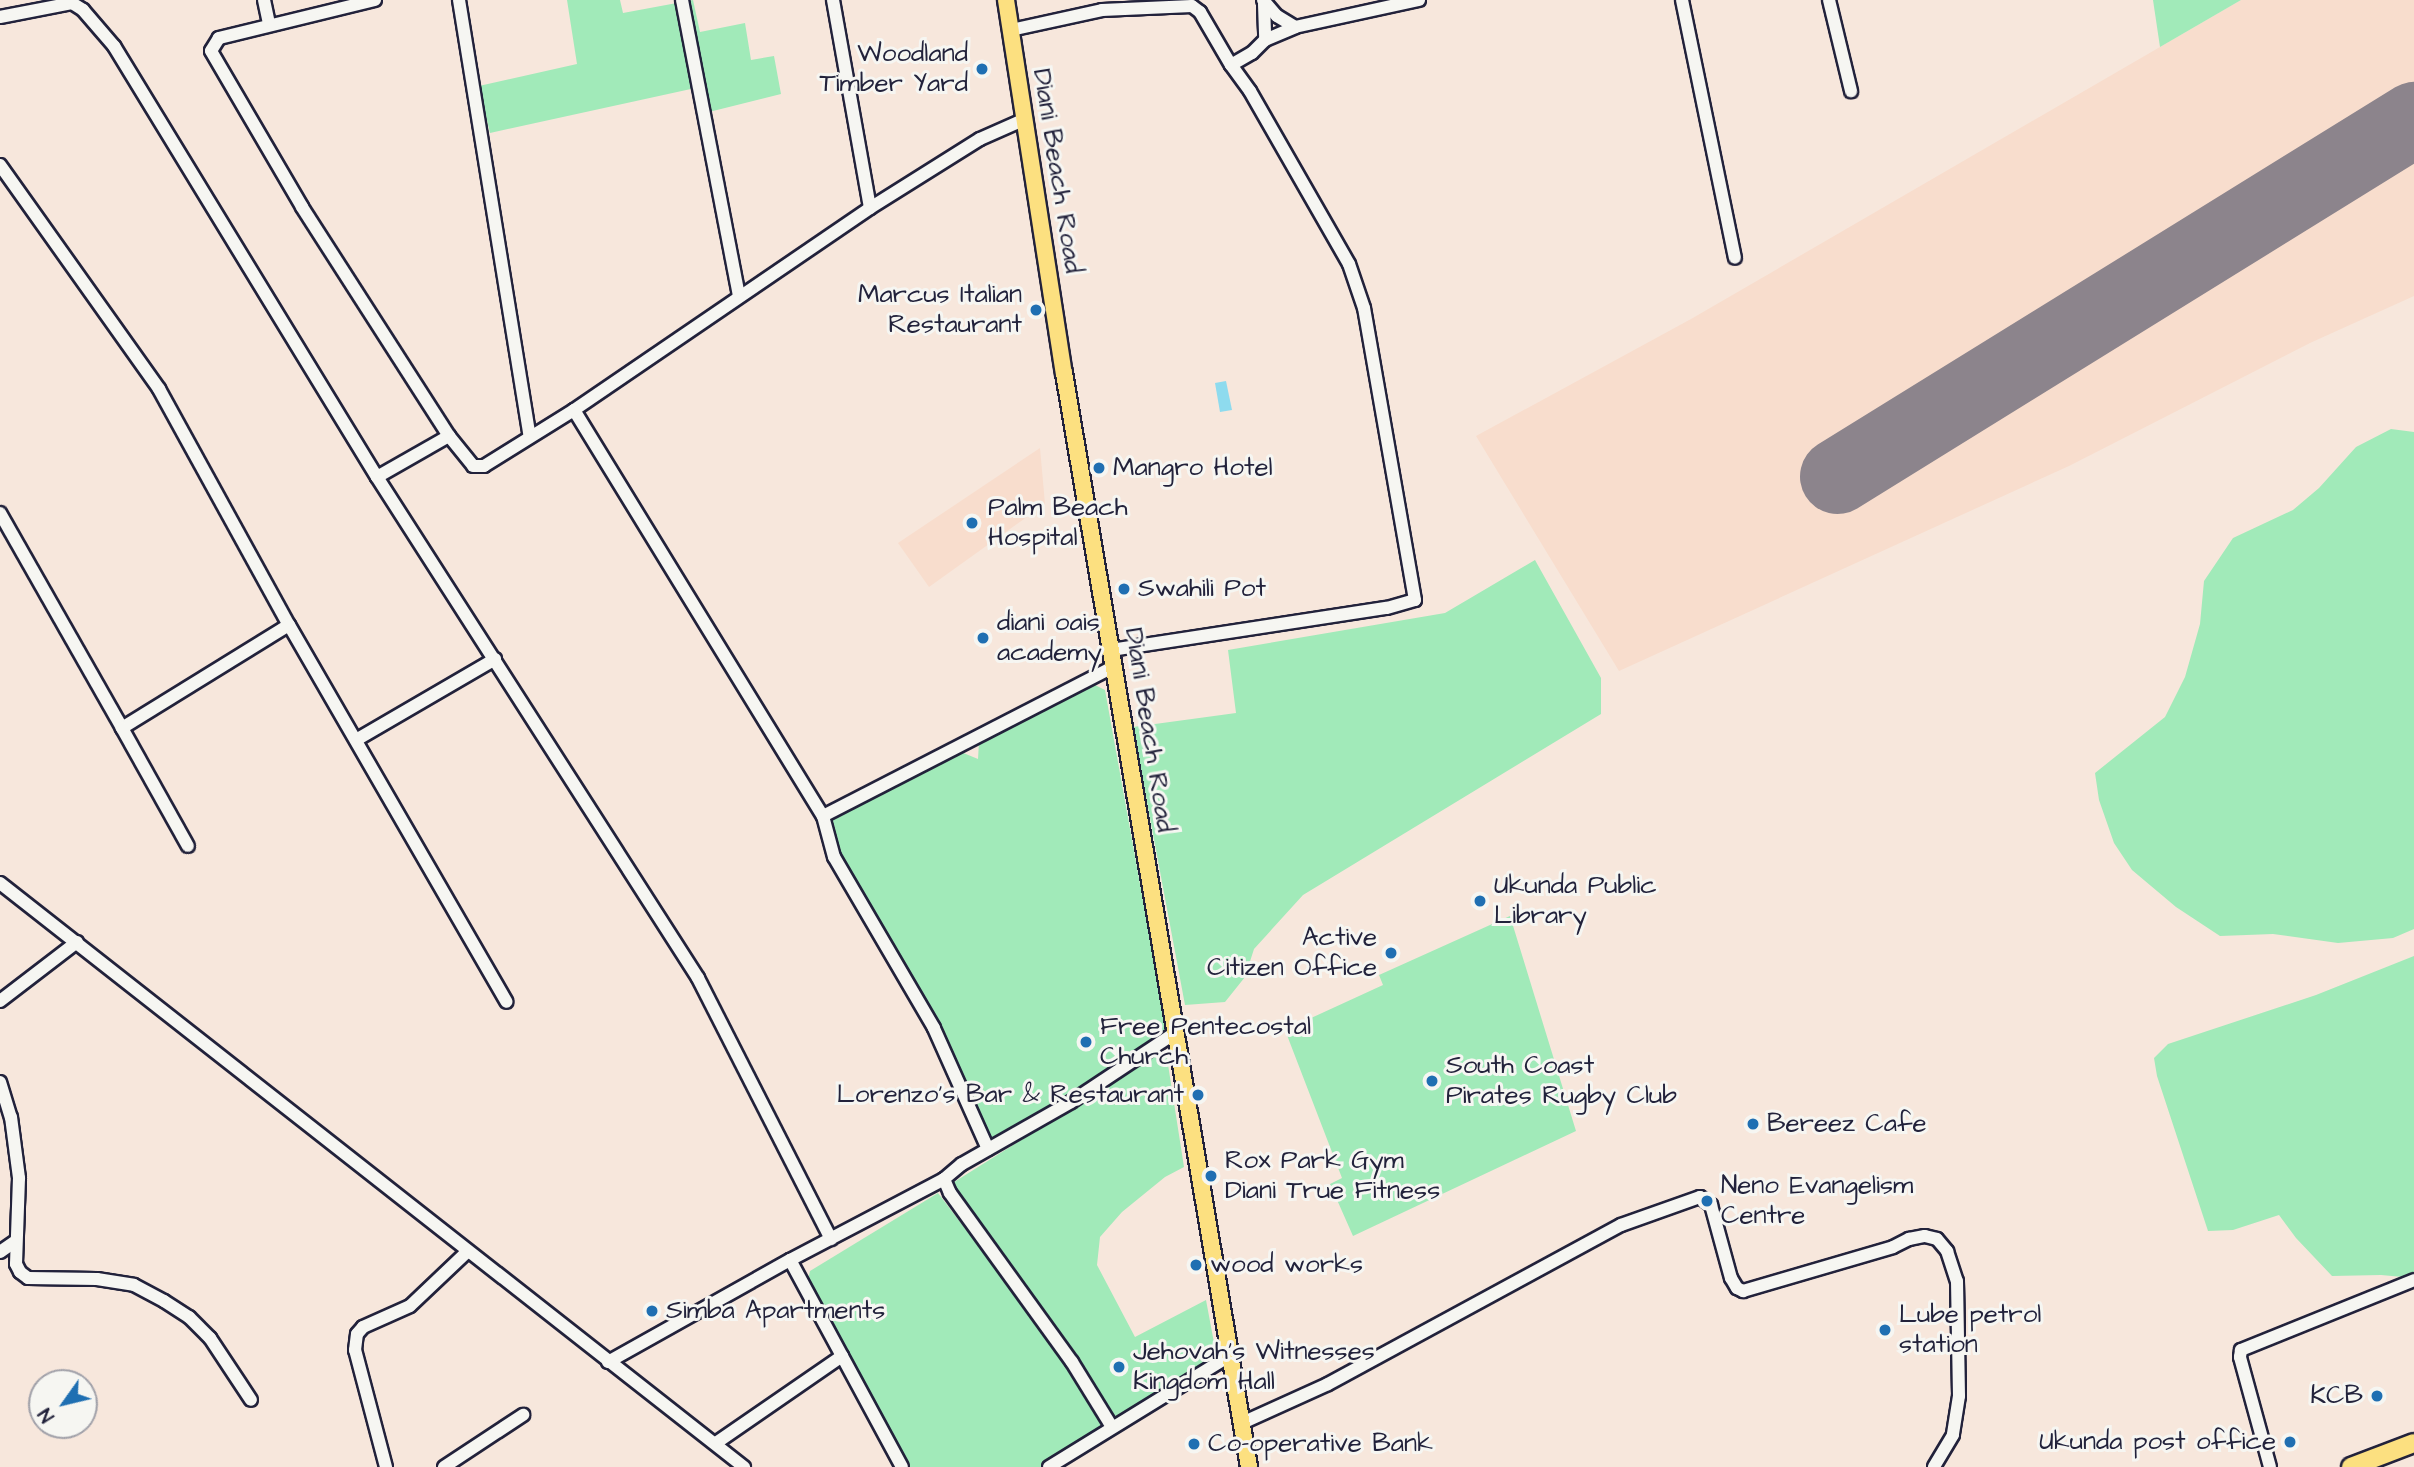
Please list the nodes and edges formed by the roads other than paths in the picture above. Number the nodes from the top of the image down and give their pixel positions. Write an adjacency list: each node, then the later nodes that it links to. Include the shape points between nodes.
1 (89, 0): 12 (street)
2 (264, 0): 14 (street)
3 (374, 0): 14 (street)
4 (459, 0): 27 (street)
5 (682, 0): 24 (street)
6 (833, 0): 22 (street)
7 (1006, 0): 16 (main road, Diani Beach Road)
8 (1419, 0): 15 (street)
9 (1682, 0): 23 (street)
10 (1829, 0): 19 (street)
11 (1264, 2): 15 (street); 17 (street)
12 (89, 16): 13 (street, via 72,3); 28 (street, via 114,46)
13 (0, 17)
14 (269, 24): 26 (street, via 219,38 211,51 302,207)
15 (1295, 27): 17 (street)
16 (1011, 30): 18 (street, via 1101,10 1192,6); 20 (main road, Diani Beach Road)
17 (1265, 40): 18 (street)
18 (1231, 65): 31 (street, via 1349,264 1364,308 1415,600)
19 (1851, 91)
20 (1023, 120): 22 (street, via 980,139); 31 (main road, Diani Beach Road)
21 (0, 165): 30 (street, via 159,389)
22 (870, 208): 24 (street)
23 (1735, 258)
24 (738, 297): 25 (street)
25 (574, 410): 27 (street); 36 (street)
26 (449, 436): 27 (street, via 477,468); 28 (street)
27 (530, 436)
28 (377, 477): 32 (street)
29 (0, 513): 34 (street)
30 (289, 625): 34 (street); 35 (street)
31 (1111, 650): 33 (main road, Diani Beach Road)
32 (495, 659): 35 (street); 46 (street, via 698,978)
33 (1113, 667): 36 (street); 42 (main road, Diani Beach Road)
34 (122, 727): 37 (street)
35 (356, 740): 41 (street)
36 (824, 816): 44 (street, via 834,857 933,1028)
37 (188, 846)
38 (0, 883): 39 (street)
39 (77, 942): 40 (street); 49 (street)
40 (0, 1001)
41 (507, 1002)
42 (1175, 1033): 44 (street, via 1071,1102); 53 (main road, Diani Beach Road)
43 (0, 1082): 47 (street, via 11,1117 19,1178)
44 (988, 1149): 45 (street)
45 (944, 1179): 46 (street); 58 (street)
46 (831, 1239): 50 (street)
47 (16, 1241): 48 (street); 55 (street, via 16,1264 28,1279 97,1279 134,1285 189,1317)
48 (0, 1252)
49 (467, 1252): 54 (street); 61 (street, via 410,1306 363,1328 355,1340)
50 (790, 1260): 52 (street); 54 (street)
51 (2414, 1280): 68 (street, via 2241,1350)
52 (842, 1356): 59 (street); 64 (street)
53 (1228, 1357): 57 (main road, Diani Beach Road); 58 (street)
54 (608, 1362): 59 (street)
55 (251, 1400)
56 (523, 1415): 62 (street)
57 (1242, 1423): 66 (main road, Diani Beach Road); 67 (street, via 1328,1384 1621,1225 1699,1196 1711,1205 1731,1278 1743,1291 1909,1239 1937,1239 1947,1251 1957,1281 1959,1396 1953,1435)
58 (1112, 1427): 65 (street)
59 (716, 1443): 63 (street)
60 (2414, 1443): 69 (highway)
61 (386, 1467)
62 (444, 1467)
63 (744, 1467)
64 (902, 1467)
65 (1049, 1467)
66 (1249, 1467)
67 (1934, 1467)
68 (2270, 1467)
69 (2351, 1467)

